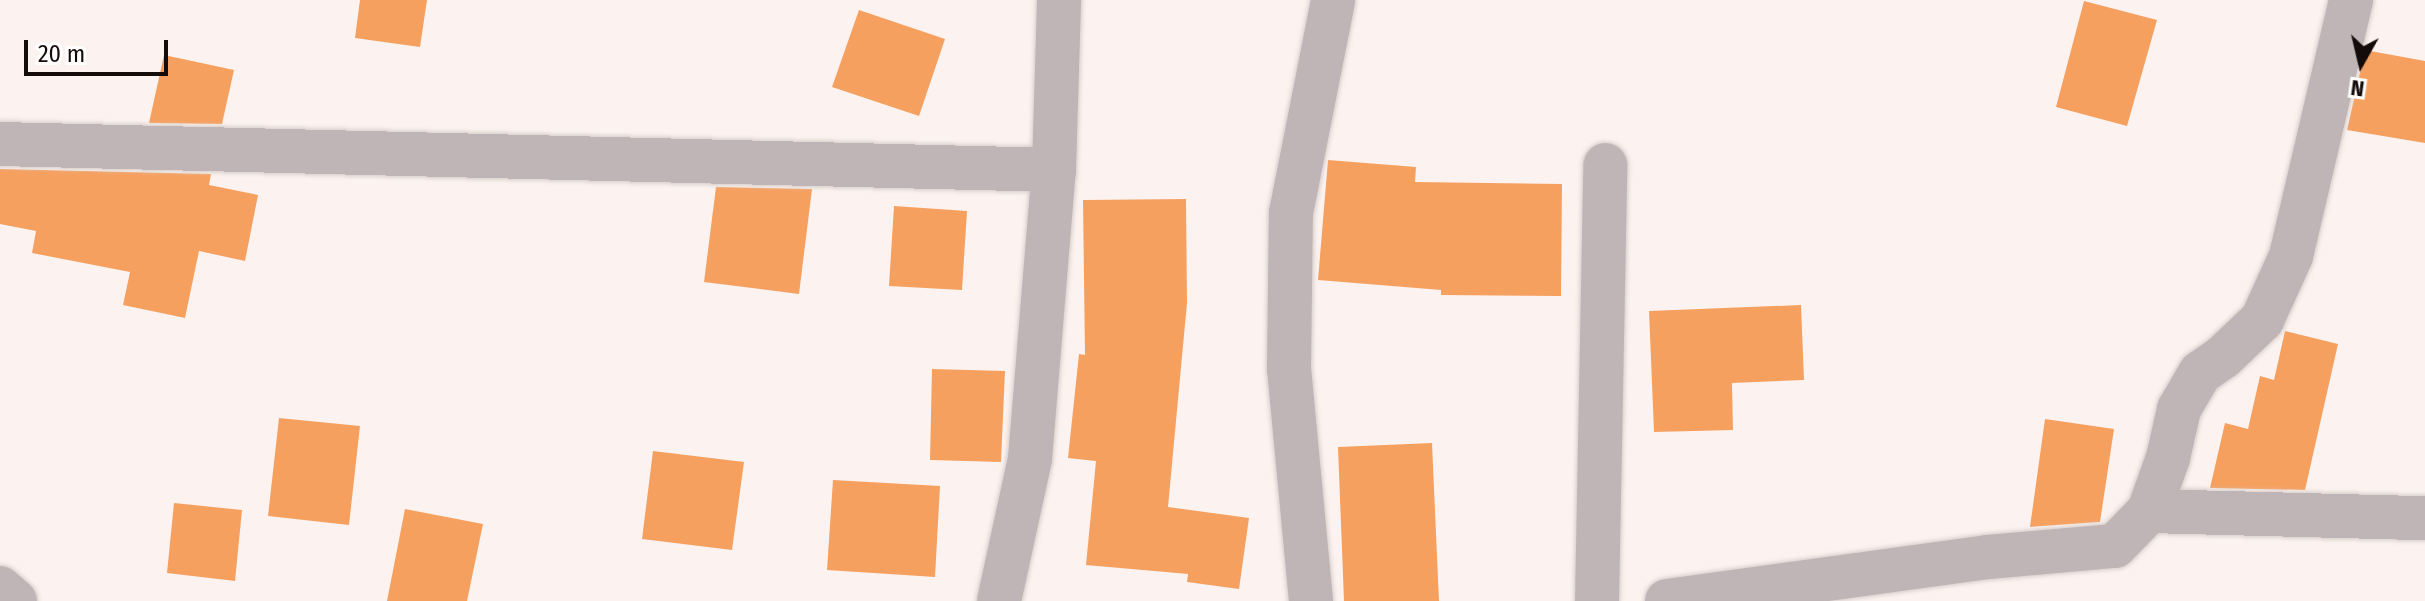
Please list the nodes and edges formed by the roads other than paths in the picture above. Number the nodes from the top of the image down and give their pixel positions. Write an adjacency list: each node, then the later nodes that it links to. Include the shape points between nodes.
1 (1059, 0): 6 (street)
2 (1333, 0): 12 (street, via 1291,213 1289,369)
3 (2351, 0): 7 (street, via 2291,256 2262,320 2200,373 2179,409)
4 (0, 144): 6 (street)
5 (1605, 165): 13 (street)
6 (1054, 170): 11 (street, via 1030,459)
7 (2149, 511): 8 (street); 14 (street, via 2115,546 1988,557)
8 (2425, 518)
9 (0, 588): 10 (street)
10 (15, 601)
11 (999, 601)
12 (1311, 601)
13 (1597, 601)
14 (1667, 601)

